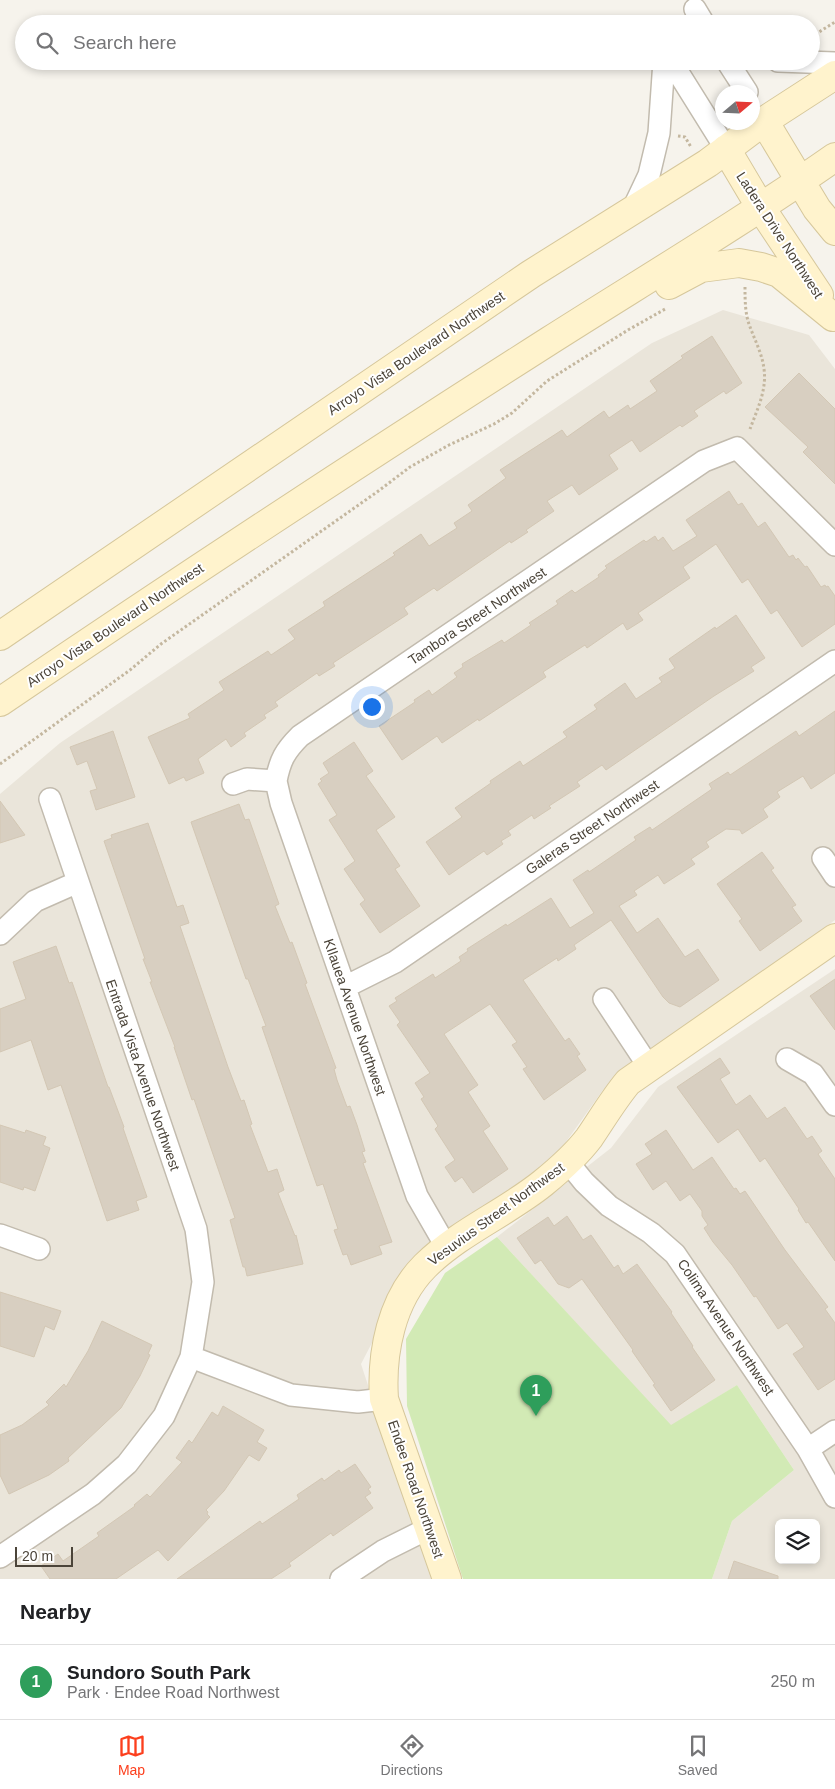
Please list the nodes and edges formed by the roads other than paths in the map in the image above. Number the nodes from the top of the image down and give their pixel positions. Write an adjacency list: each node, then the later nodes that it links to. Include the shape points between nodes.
1 (820, 62): 2 (street)
2 (835, 63)
3 (663, 70): 15 (street, via 659,133 649,175)
4 (677, 70): 11 (street)
5 (733, 70): 7 (street)
6 (835, 75): 8 (main road, Arroyo Vista Boulevard Northwest)
7 (742, 85)
8 (760, 110)
9 (760, 114): 13 (main road)
10 (742, 130): 11 (main road, Arroyo Vista Boulevard Northwest)
11 (726, 149): 14 (main road, Ladera Drive Northwest); 15 (main road, Arroyo Vista Boulevard Northwest)
12 (835, 157): 13 (main road, Arroyo Vista Boulevard Northwest)
13 (800, 179): 14 (main road, Arroyo Vista Boulevard Northwest); 16 (main road)
14 (761, 208): 17 (main road, Ladera Drive Northwest); 18 (main road, Arroyo Vista Boulevard Northwest)
15 (632, 211): 20 (main road, Arroyo Vista Boulevard Northwest, via 531,274)
16 (835, 232)
17 (834, 318): 18 (main road, via 779,273 738,263 701,268 686,275 582,339)
18 (548, 342): 22 (main road, Arroyo Vista Boulevard Northwest, via 164,591)
19 (835, 546): 23 (street, Tambora Street Northwest, via 737,448 704,461 300,736 287,749 279,764)
20 (0, 636)
21 (835, 661): 31 (street, Galeras Street Northwest, via 395,962)
22 (0, 702)
23 (276, 781): 24 (street, via 247,780); 31 (street, KIlauea Avenue Northwest, via 281,804)
24 (233, 784)
25 (50, 799): 28 (street, Entrada Vista Avenue Northwest)
26 (822, 858): 27 (street)
27 (835, 876)
28 (78, 882): 29 (street, via 35,901); 40 (street, Entrada Vista Avenue Northwest, via 196,1230 203,1282)
29 (0, 934)
30 (835, 938): 34 (main road, Vesuvius Street Northwest)
31 (345, 987): 38 (street, KIlauea Avenue Northwest, via 417,1196)
32 (604, 999): 34 (street)
33 (787, 1059): 35 (street, via 813,1074)
34 (649, 1066): 36 (main road, Vesuvius Street Northwest, via 628,1082 588,1139)
35 (835, 1105)
36 (567, 1161): 38 (main road, Vesuvius Street Northwest, via 543,1183); 43 (street, Colima Avenue Northwest, via 609,1206 651,1233 676,1254)
37 (0, 1235): 39 (street)
38 (447, 1248): 41 (main road, Vesuvius Street Northwest, via 412,1282 395,1314 385,1358)
39 (39, 1249)
40 (191, 1357): 41 (street, via 291,1395 358,1402); 46 (street, Entrada Vista Avenue Northwest, via 164,1416 127,1464 93,1494)
41 (384, 1399): 45 (main road, Endee Road Northwest)
42 (835, 1431): 43 (street)
43 (808, 1449): 44 (street, Colima Avenue Northwest)
44 (835, 1497)
45 (429, 1528): 47 (street, via 383,1551); 48 (main road, Endee Road Northwest)
46 (0, 1557)
47 (341, 1579)
48 (447, 1579)

